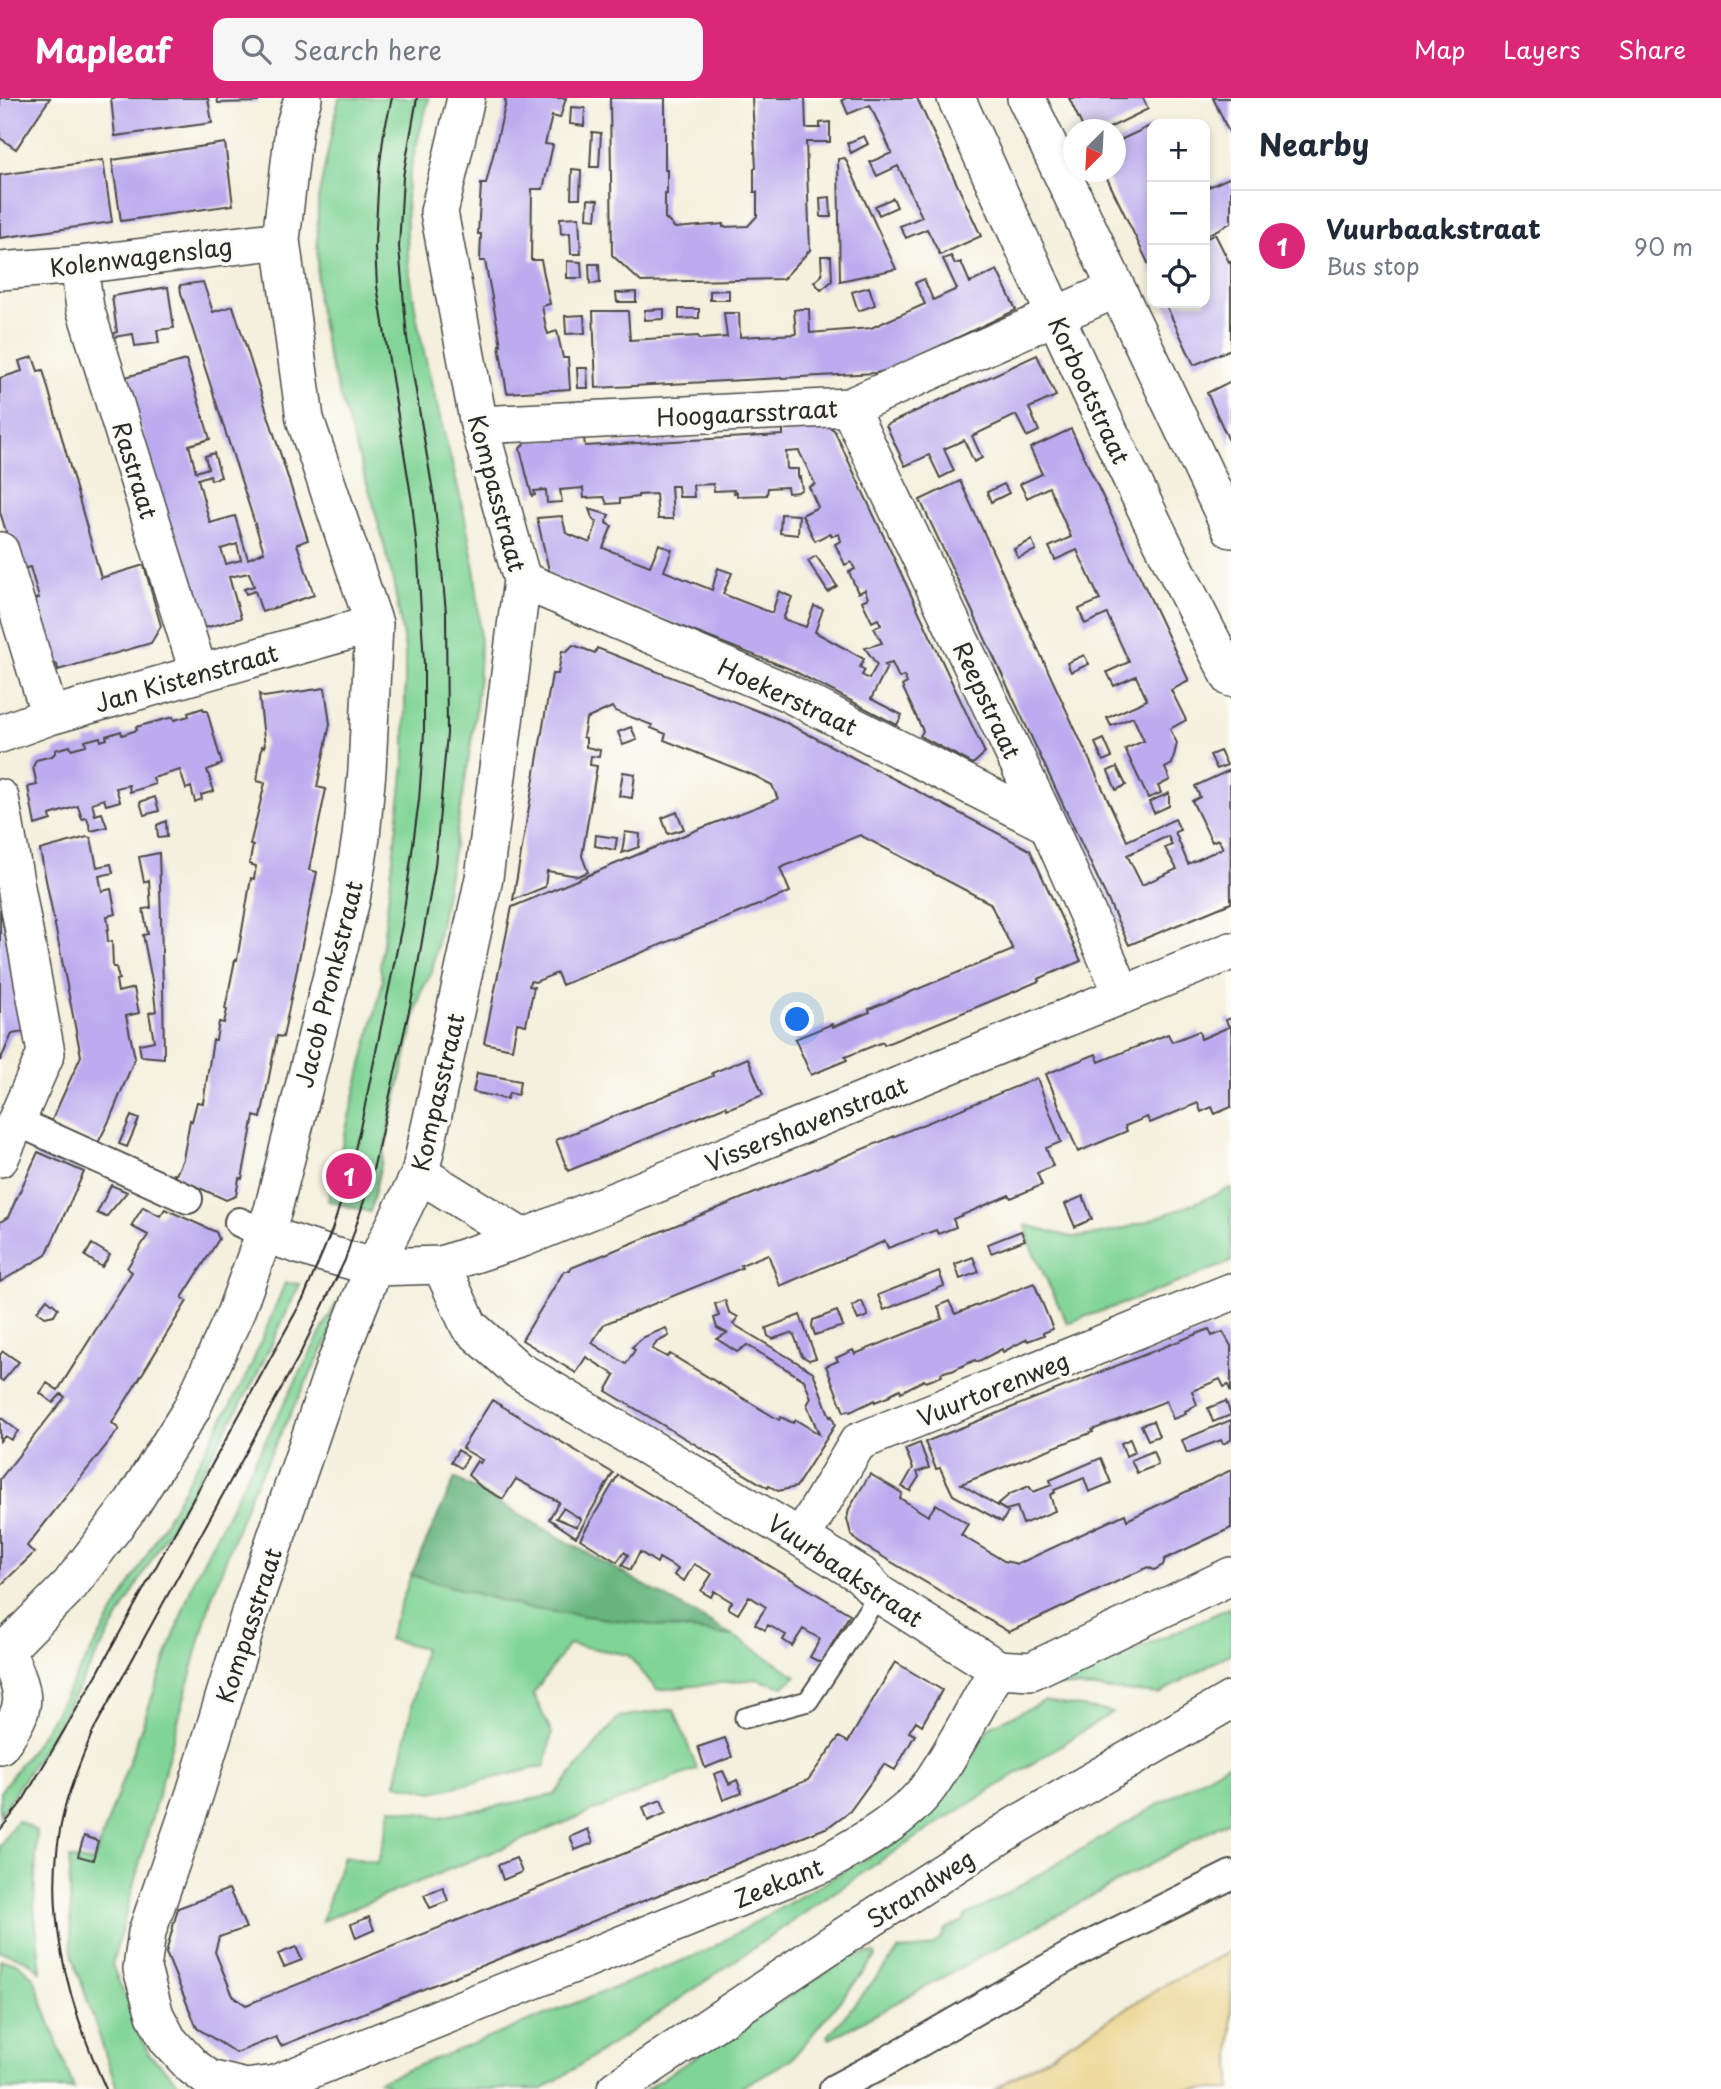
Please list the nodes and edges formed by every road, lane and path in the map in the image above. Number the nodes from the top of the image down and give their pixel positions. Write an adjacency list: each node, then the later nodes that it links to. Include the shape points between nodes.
1 (303, 98): 5 (street, Jacob Pronkstraat, via 294,128)
2 (466, 98): 11 (street, Kompasstraat, via 439,212)
3 (956, 98): 9 (street, Korbootstraat)
4 (1026, 98): 8 (street)
5 (281, 240): 6 (street, Kolenwagenslag); 15 (street, Jacob Pronkstraat, via 305,419)
6 (79, 265): 7 (street, Kolenwagenslag); 16 (street, Rastraat, via 85,308)
7 (0, 271)
8 (1116, 289): 9 (street, Hoogaarsstraat); 12 (street)
9 (1055, 316): 10 (street, Hoogaarsstraat); 17 (street, Korbootstraat)
10 (849, 407): 11 (street, Hoogaarsstraat); 21 (street, Reepstraat)
11 (479, 425): 14 (street, Kompasstraat)
12 (1231, 529)
13 (0, 551): 18 (street)
14 (522, 580): 21 (street, Hoekerstraat, via 786,692); 26 (street, Kompasstraat, via 484,878)
15 (374, 624): 16 (street, Jan Kistenstraat); 28 (street, Jacob Pronkstraat, via 368,770 351,900)
16 (199, 674): 18 (street, Jan Kistenstraat)
17 (1231, 678)
18 (50, 716): 19 (street, Jan Kistenstraat)
19 (0, 734)
20 (0, 799): 24 (street, via 46,1053)
21 (1048, 825): 23 (street, Reepstraat)
22 (1231, 951): 23 (street, Vissershavenstraat)
23 (1123, 995): 29 (street, Vissershavenstraat)
24 (16, 1121): 25 (street); 27 (street)
25 (0, 1158)
26 (420, 1174): 29 (street); 31 (street, Kompasstraat)
27 (188, 1199)
28 (252, 1228): 31 (street); 36 (street, Jacob Pronkstraat, via 235,1314 191,1410 133,1502 70,1585)
29 (523, 1238): 30 (street, Vissershavenstraat)
30 (441, 1265): 31 (street, Vissershavenstraat); 33 (street, Vuurbaakstraat, via 470,1326 518,1370)
31 (374, 1267): 42 (street, Kompasstraat, via 309,1439 147,1932 142,1969 155,2015 169,2040 209,2079)
32 (1231, 1293): 33 (street, Vuurtorenweg, via 858,1442)
33 (801, 1538): 35 (street, Vuurbaakstraat, via 861,1575)
34 (1231, 1576): 37 (street, via 1031,1671)
35 (879, 1594): 37 (street, Vuurbaakstraat); 39 (lane, via 808,1702)
36 (3, 1653): 40 (street, via 21,1687 23,1708)
37 (998, 1669): 42 (street, Zeekant, via 929,1787 856,1846 827,1862 306,2073)
38 (1231, 1700): 43 (street, Strandweg, via 1015,1826)
39 (745, 1718)
40 (0, 1745)
41 (1231, 1875): 44 (street, via 1082,1949)
42 (246, 2088)
43 (617, 2089)
44 (834, 2089)

